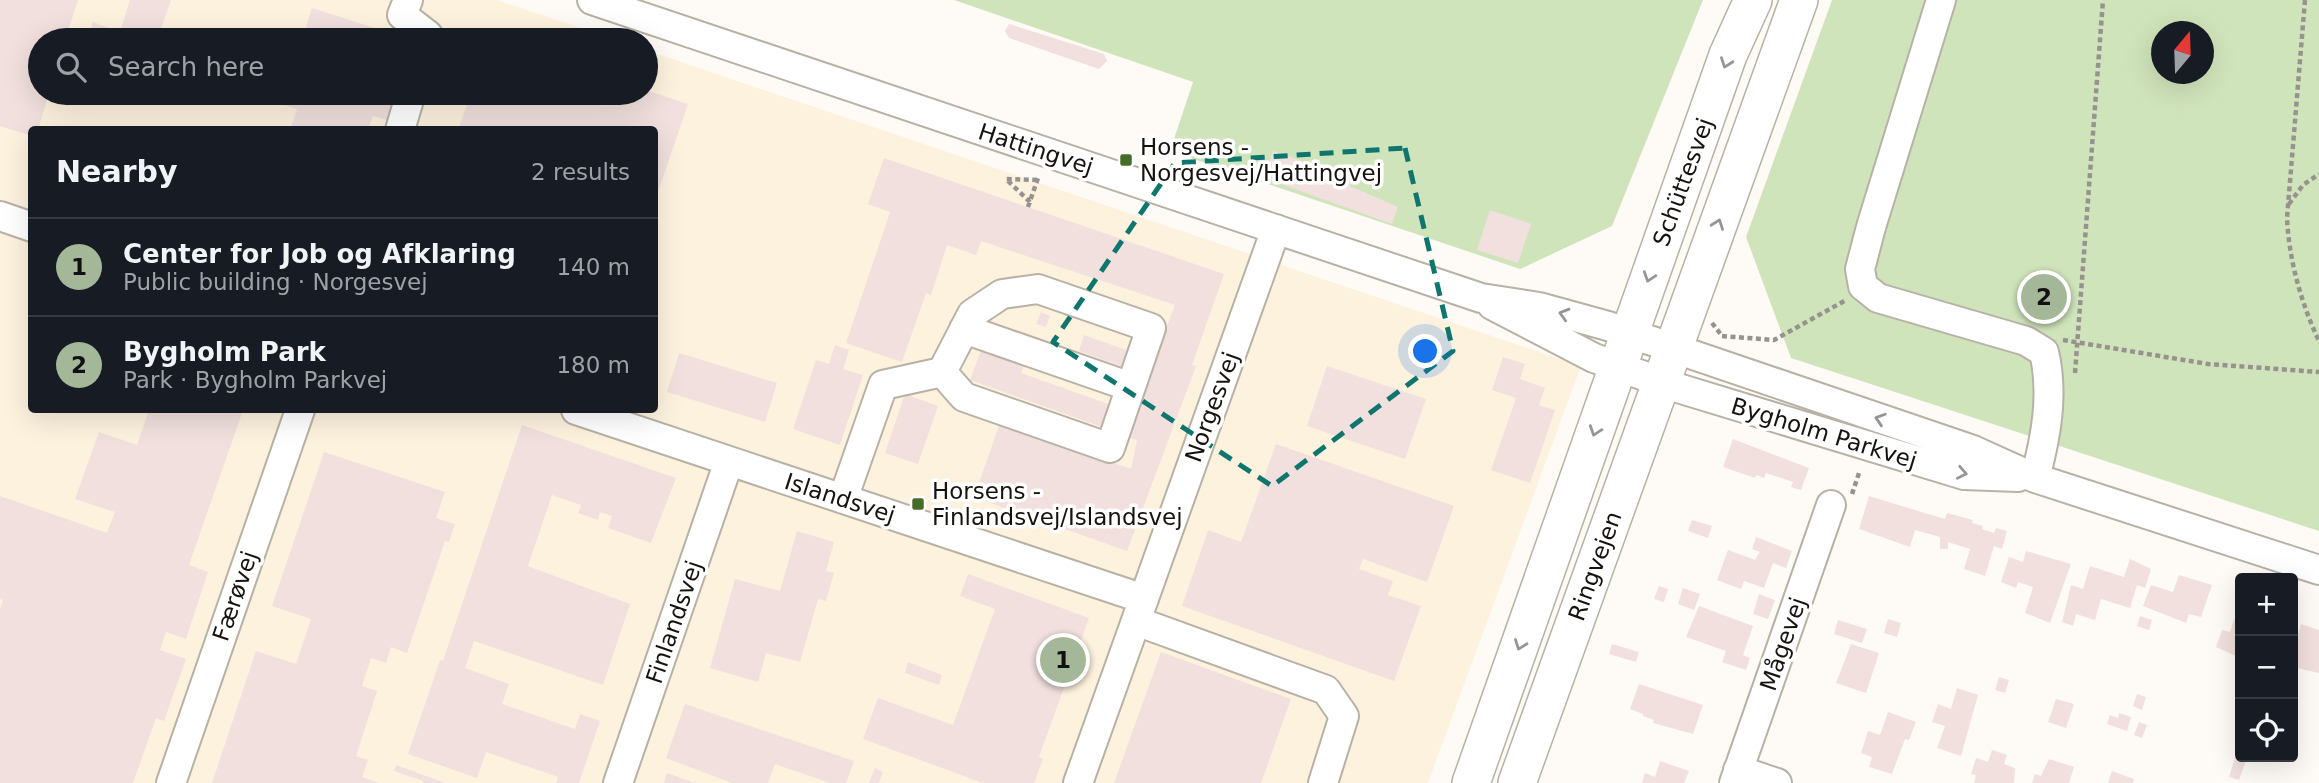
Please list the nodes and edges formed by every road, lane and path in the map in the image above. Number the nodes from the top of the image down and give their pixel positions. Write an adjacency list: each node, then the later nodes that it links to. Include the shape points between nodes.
1 (408, 0): 8 (street, via 402,15)
2 (592, 0): 16 (street, Hattingvej)
3 (1753, 0): 22 (main road, Schüttesvej, one-way to 22, via 1728,55)
4 (1799, 0): 21 (main road, Schüttesvej, one-way to 4)
5 (1941, 0): 17 (street, via 1871,227 1860,269)
6 (2103, 0): 19 (path)
7 (2305, 0): 12 (path)
8 (419, 28)
9 (407, 105): 10 (street)
10 (401, 126)
11 (2319, 174): 12 (path)
12 (2288, 204): 20 (path, via 2288,245 2294,272)
13 (1029, 205): 13 (path, via 1037,180 1006,179 1014,187)
14 (0, 216): 15 (street)
15 (28, 226)
16 (1276, 229): 22 (street, Hattingvej, via 1480,298 1519,322); 37 (street, Norgesvej)
17 (1863, 286): 23 (path, via 1809,323 1774,340 1722,336); 33 (street, via 1878,298 2026,341 2044,352 2049,373 2046,437)
18 (964, 328): 24 (street); 28 (street); 28 (street, via 972,314 1002,294 1038,289 1151,328)
19 (2077, 341): 25 (path, via 2208,364); 26 (path)
20 (2319, 341)
21 (1674, 348): 22 (street, Bygholm Parkvej); 23 (street, Bygholm Parkvej); 27 (main road, Ringvejen)
22 (1624, 350): 27 (street, Bygholm Parkvej); 43 (main road, Ringvejen, one-way to 43)
23 (1711, 362): 33 (street, Bygholm Parkvej, one-way to 23, via 1973,450)
24 (943, 372): 28 (street, via 964,397 1110,448); 34 (street, via 883,385)
25 (2319, 372)
26 (2074, 382)
27 (1662, 383): 31 (street, Bygholm Parkvej); 44 (main road, Ringvejen)
28 (1131, 387)
29 (299, 413): 39 (street, Færøvej)
30 (585, 413): 32 (street, Islandsvej)
31 (1869, 447): 33 (street, Bygholm Parkvej, one-way to 33, via 1964,475); 35 (path, via 1849,501)
32 (729, 461): 34 (street, Islandsvej); 40 (street, Finlandsvej)
33 (2035, 478): 36 (street, Bygholm Parkvej)
34 (844, 499): 37 (street, Islandsvej)
35 (1831, 505): 38 (street, Mågevej)
36 (2319, 570)
37 (1140, 610): 41 (street, Norgesvej); 42 (street, Islandsvej, via 1326,690 1344,716)
38 (1736, 776): 45 (street)
39 (171, 783)
40 (618, 783)
41 (1078, 783)
42 (1323, 783)
43 (1471, 783)
44 (1517, 783)
45 (1777, 783)

